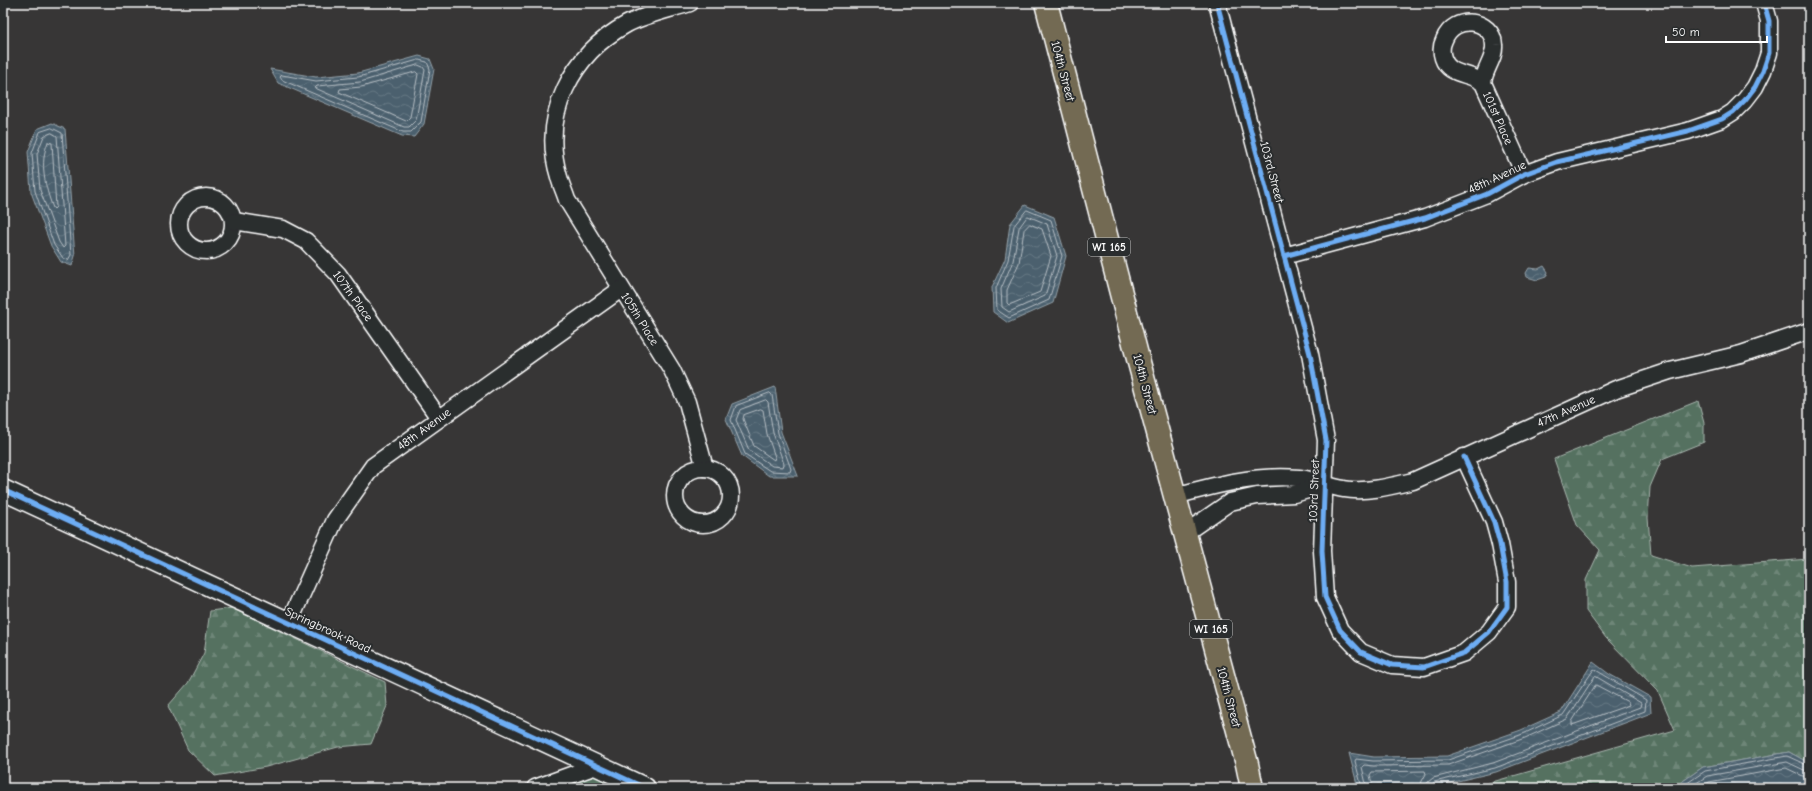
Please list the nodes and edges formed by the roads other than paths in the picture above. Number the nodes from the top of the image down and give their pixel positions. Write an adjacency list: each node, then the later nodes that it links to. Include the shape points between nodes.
1 (690, 3): 9 (street, 105th Place, via 629,23 611,33 581,62 571,76 558,104 554,148 558,177 568,200)
2 (1046, 3): 16 (main road, 104th Street / WI 165)
3 (1217, 3): 8 (street, 103rd Street)
4 (1764, 3): 6 (street, 48th Avenue, via 1769,21 1769,53 1755,87 1733,112 1710,124 1582,155)
5 (1483, 83): 6 (street, 101st Place)
6 (1524, 174): 8 (street, 48th Avenue, via 1487,194 1425,218)
7 (234, 221): 11 (street, 107th Place, via 283,229 306,241 338,274)
8 (1284, 256): 14 (street, 103rd Street, via 1310,354 1326,440)
9 (621, 288): 11 (street, 48th Avenue); 13 (street, 105th Place, via 669,364 687,402)
10 (1809, 331): 12 (street, 47th Avenue, via 1741,354 1647,377)
11 (439, 418): 18 (street, 48th Avenue, via 373,466 336,520)
12 (1464, 457): 14 (street, 47th Avenue, via 1413,481 1396,485 1346,490); 14 (street, 103rd Street, via 1494,522 1507,582 1507,607 1489,632 1464,653 1424,667 1392,665 1361,652 1340,630 1325,597 1322,551)
13 (704, 468)
14 (1325, 485): 16 (street, 47th Avenue, via 1301,478 1264,479 1206,487); 17 (street, via 1294,494 1257,496 1230,502)
15 (3, 490): 18 (street, Springbrook Road)
16 (1175, 496): 17 (main road, 104th Street / WI 165)
17 (1185, 533): 19 (main road, 104th Street / WI 165)
18 (289, 623): 20 (street, Springbrook Road)
19 (1248, 764): 23 (main road, 104th Street / WI 165); 24 (main road, 104th Street / WI 165)
20 (596, 766): 21 (street); 22 (street, Springbrook Road)
21 (535, 788)
22 (645, 788)
23 (1252, 788)
24 (1260, 788)

